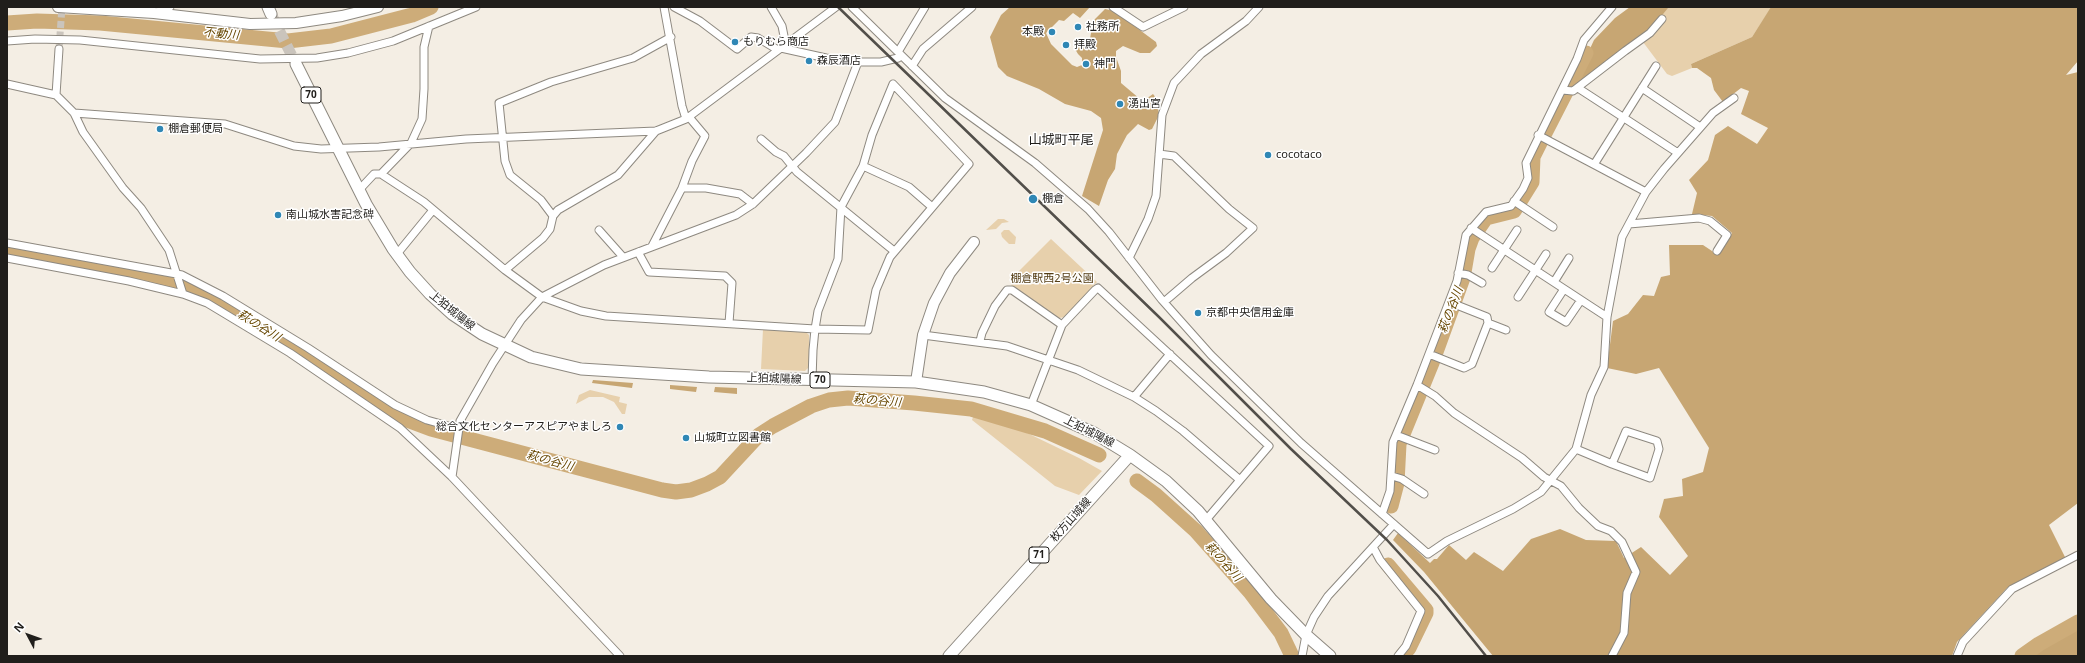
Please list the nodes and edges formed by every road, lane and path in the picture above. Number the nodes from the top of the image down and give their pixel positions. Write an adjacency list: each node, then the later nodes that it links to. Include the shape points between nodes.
1 (58, 7): 16 (street)
2 (170, 7): 16 (street)
3 (378, 7): 16 (street, via 296,23 250,24)
4 (476, 7): 18 (street)
5 (664, 7): 19 (street)
6 (674, 7): 22 (street, via 700,21 737,49 752,37)
7 (771, 7): 22 (street, via 782,26 784,36)
8 (836, 7): 22 (street)
9 (925, 7): 23 (street)
10 (972, 7): 26 (street, via 923,49)
11 (1113, 7): 12 (street, via 1143,27)
12 (1184, 7)
13 (1259, 7): 45 (street, via 1246,21 1201,54 1174,83 1162,115)
14 (1612, 7): 31 (street, via 1584,40)
15 (854, 8): 23 (street)
16 (154, 13)
17 (1662, 19): 29 (street, via 1650,33)
18 (429, 26): 20 (street, via 399,39 348,53 305,59 260,59 80,40); 42 (street, via 424,47 422,119)
19 (670, 37): 36 (street, via 682,106); 40 (street, via 632,58 551,82 499,102)
20 (7, 41)
21 (59, 49): 32 (street)
22 (780, 49): 24 (street); 36 (street)
23 (899, 54): 24 (street, via 898,58 881,62); 26 (street)
24 (858, 62): 47 (street, via 836,122)
25 (296, 64): 43 (main road, 上狛城陽線 / 70)
26 (912, 66): 75 (street, via 945,98 1035,162 1088,209)
27 (1656, 66): 30 (street)
28 (7, 84): 32 (street)
29 (1578, 88): 31 (street); 35 (street)
30 (1642, 88): 35 (street); 37 (street)
31 (1566, 91): 39 (street)
32 (56, 94): 34 (street)
33 (1734, 98): 37 (street, via 1713,113)
34 (74, 113): 43 (street, via 225,124 294,146); 81 (street, via 83,132 123,188 141,208 168,250)
35 (1623, 117): 44 (street); 46 (street)
36 (688, 118): 38 (street); 50 (street, via 705,136)
37 (1700, 127): 44 (street)
38 (656, 131): 40 (street); 58 (street, via 618,175 558,210)
39 (1538, 135): 46 (street); 53 (street, via 1526,162 1528,178)
40 (504, 137): 42 (street); 58 (street, via 505,161 510,175 541,200)
41 (761, 139): 47 (street)
42 (411, 143): 43 (street); 49 (street)
43 (339, 148): 51 (main road, 上狛城陽線 / 70)
44 (1678, 153): 52 (street)
45 (1159, 154): 75 (street, via 1154,204); 89 (street, via 1174,156 1229,209 1253,228)
46 (1595, 163): 52 (street)
47 (793, 166): 54 (street); 55 (street)
48 (863, 166): 55 (street); 56 (street, via 908,187); 56 (street, via 872,135 893,84 969,164)
49 (381, 174): 51 (street, via 374,174); 57 (street)
50 (682, 188): 54 (street, via 706,188 740,194); 66 (street)
51 (359, 190): 71 (main road, 上狛城陽線 / 70, via 376,223)
52 (1646, 192): 59 (street)
53 (1517, 203): 60 (street); 62 (street, via 1486,212)
54 (753, 204): 66 (street, via 729,218)
55 (841, 207): 68 (street); 95 (street, via 838,259 818,311)
56 (932, 207): 68 (street)
57 (433, 210): 71 (street); 78 (street)
58 (553, 216): 78 (street, via 550,229 543,238)
59 (1629, 224): 69 (street, via 1698,218 1710,221 1727,235); 91 (street, via 1622,237)
60 (1553, 228)
61 (599, 230): 73 (street)
62 (1474, 230): 67 (street); 80 (street, via 1462,247)
63 (1517, 230): 67 (street)
64 (974, 242): 97 (street, via 944,283)
65 (7, 243): 81 (street)
66 (652, 246): 70 (street)
67 (1504, 249): 77 (street); 79 (street)
68 (894, 251): 95 (street, via 876,290 868,330)
69 (1717, 251)
70 (638, 252): 73 (street); 92 (street, via 649,272 725,276 732,284)
71 (397, 254): 99 (main road, 上狛城陽線 / 70, via 420,284 446,309 476,331)
72 (1546, 254): 79 (street)
73 (623, 257): 86 (street)
74 (7, 258): 85 (street)
75 (1129, 258): 89 (street)
76 (1570, 258): 82 (street)
77 (1492, 268)
78 (505, 270): 86 (street)
79 (1536, 270): 82 (street); 87 (street)
80 (1462, 274): 83 (street); 90 (street)
81 (177, 275): 85 (street); 108 (street, via 196,281 223,296 395,406 426,420)
82 (1554, 282): 84 (street)
83 (1482, 283)
84 (1564, 289): 88 (street); 88 (street, via 1549,312 1566,322)
85 (183, 292): 114 (street, via 207,303 279,346 387,417)
86 (542, 297): 92 (street, via 581,311 606,316); 99 (street, via 521,320)
87 (1518, 297)
88 (1581, 300): 91 (street)
89 (1164, 302): 119 (street, via 1211,355 1301,443)
90 (1452, 303): 93 (street, via 1487,317); 101 (street)
91 (1607, 317): 110 (street, via 1604,367 1591,395)
92 (729, 323): 95 (street)
93 (1488, 323): 96 (street); 101 (street, via 1472,364 1464,368)
94 (1062, 325): 98 (street, via 1012,290 1007,290 995,306); 100 (street, via 1098,288); 102 (street)
95 (815, 329): 103 (street)
96 (1506, 330)
97 (923, 335): 98 (street); 104 (street)
98 (980, 341): 102 (street)
99 (505, 346): 103 (main road, 上狛城陽線 / 70, via 531,357 597,371); 108 (street, via 460,421)
100 (1170, 354): 106 (street); 116 (street, via 1269,446)
101 (1432, 355): 105 (street)
102 (1049, 359): 106 (street); 107 (street)
103 (812, 380): 104 (main road, 上狛城陽線 / 70)
104 (916, 382): 107 (main road, 上狛城陽線 / 70, via 984,392)
105 (1420, 387): 109 (street); 117 (street)
106 (1134, 397): 116 (street, via 1183,431)
107 (1031, 406): 112 (main road, 上狛城陽線 / 70, via 1094,433)
108 (459, 430): 114 (street)
109 (1399, 436): 111 (street); 115 (street, via 1391,452)
110 (1576, 449): 113 (street); 117 (street)
111 (1435, 450)
112 (1130, 454): 120 (main road, 上狛城陽線 / 70, via 1183,495); 126 (main road, 枚方山城線 / 71)
113 (1612, 464): 113 (street, via 1650,478 1659,449 1657,442 1626,431)
114 (452, 477): 125 (street)
115 (1395, 478): 118 (street); 119 (street)
116 (1240, 480): 120 (street)
117 (1552, 481): 121 (street, via 1542,492 1519,506 1446,541 1428,554); 130 (street, via 1561,486 1598,526 1618,536 1636,572 1627,593 1624,633)
118 (1424, 494)
119 (1382, 514): 121 (street)
120 (1206, 520): 124 (main road, 上狛城陽線 / 70, via 1271,599)
121 (1394, 524): 122 (street)
122 (1372, 547): 124 (street, via 1328,596); 129 (street, via 1421,610 1406,646)
123 (2078, 554): 131 (street, via 2012,589 1966,638)
124 (1306, 635): 127 (street); 128 (main road, 上狛城陽線 / 70)
125 (620, 656)
126 (949, 656)
127 (1302, 656)
128 (1330, 656)
129 (1398, 656)
130 (1612, 656)
131 (1957, 656)

